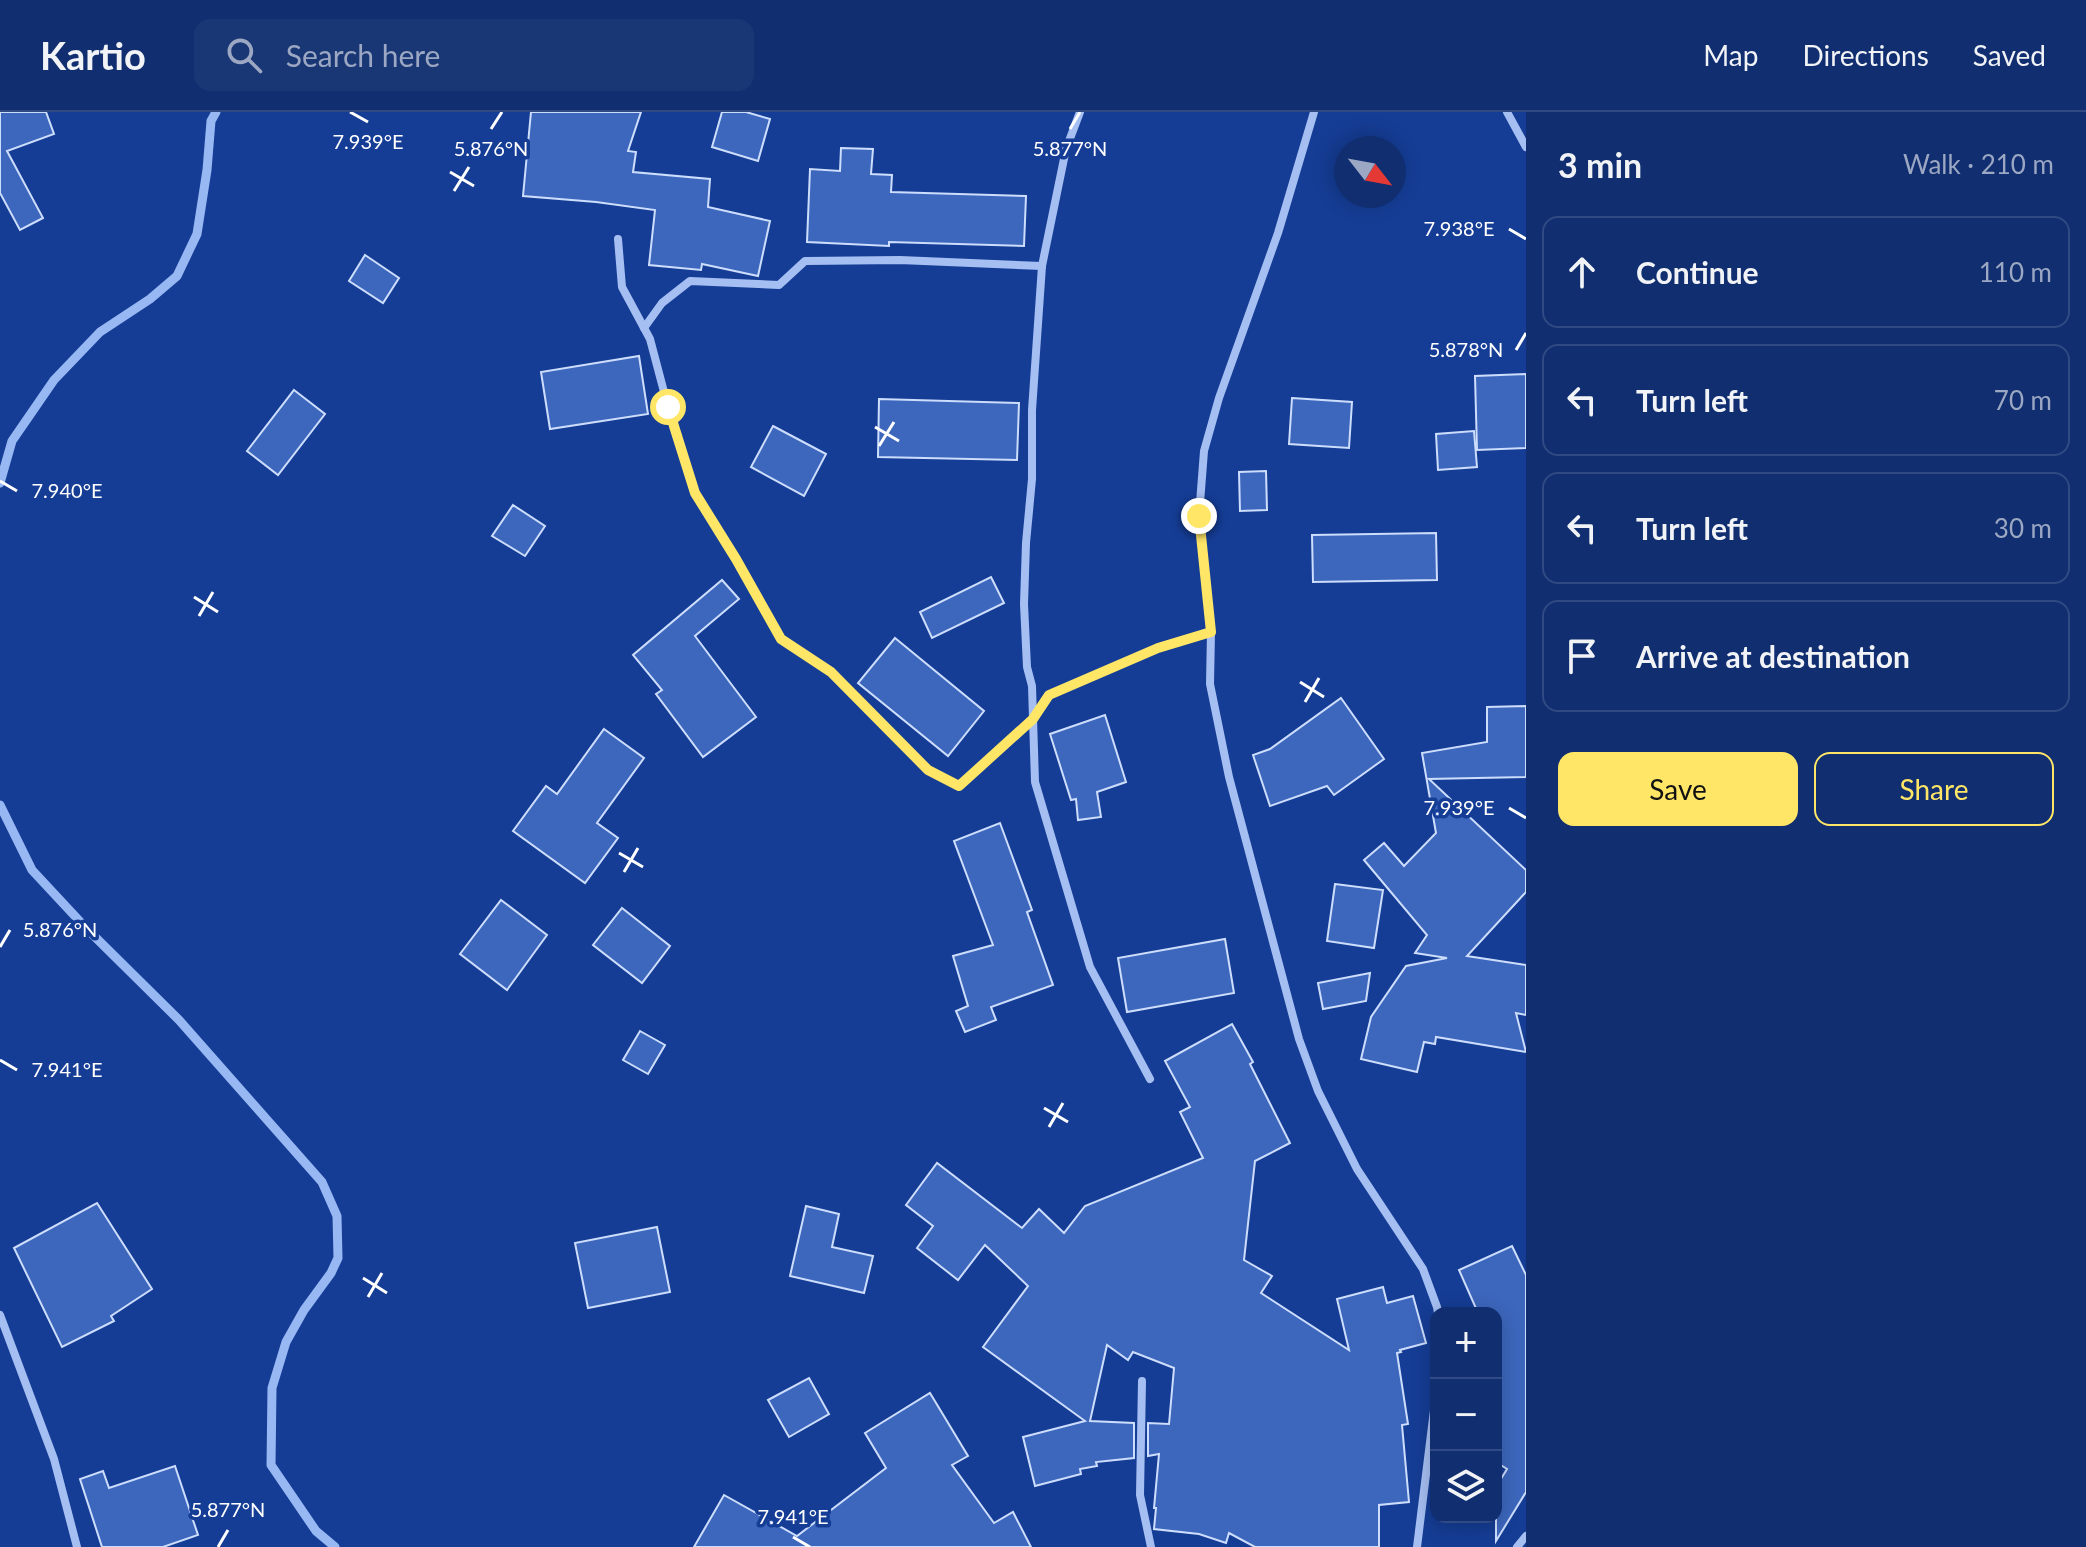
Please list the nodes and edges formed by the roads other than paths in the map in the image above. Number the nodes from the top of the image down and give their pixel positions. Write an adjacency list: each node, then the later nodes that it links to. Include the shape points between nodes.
1 (1080, 112): 6 (street, via 1066,149)
2 (1314, 112): 8 (street, via 1204,451 1199,516)
3 (1507, 112): 4 (street)
4 (1526, 147)
5 (618, 239): 7 (street, via 622,287)
6 (1042, 266): 7 (street, via 805,261 779,285 690,281 662,303); 9 (street, via 1024,604)
7 (644, 328): 9 (street, via 695,493 781,639 831,672 928,770 959,786)
8 (1211, 632): 9 (street, via 1158,648 1049,695); 11 (street, via 1210,684 1229,777 1299,1039 1357,1169 1423,1269)
9 (1033, 719): 10 (street, via 1035,782 1090,967)
10 (1150, 1079)
11 (1437, 1307)
12 (0, 1315): 16 (street, via 54,1459)
13 (1142, 1381): 17 (street, via 1140,1495)
14 (1430, 1442): 18 (street)
15 (1526, 1536): 19 (street)
16 (77, 1547)
17 (1151, 1547)
18 (1417, 1547)
19 (1517, 1547)

